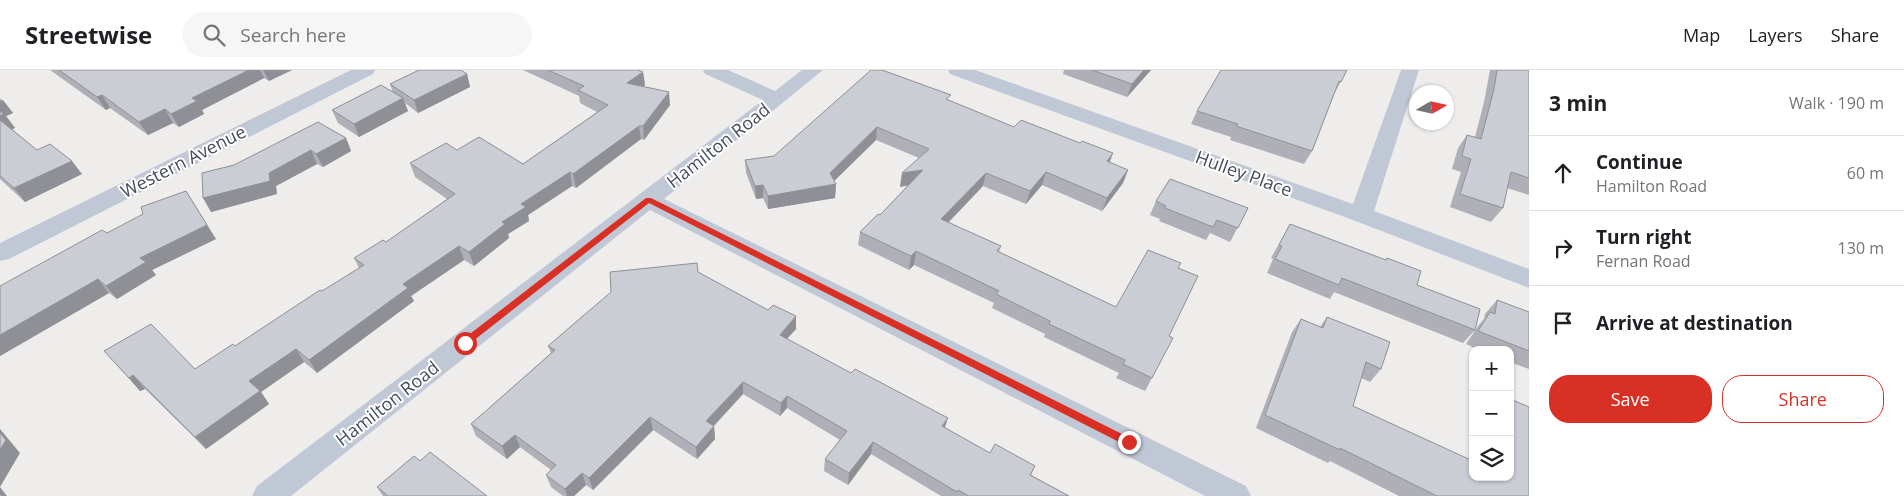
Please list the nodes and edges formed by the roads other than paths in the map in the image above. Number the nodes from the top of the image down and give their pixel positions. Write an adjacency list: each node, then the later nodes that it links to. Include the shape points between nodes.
1 (366, 70): 9 (street, Western Avenue)
2 (712, 70): 6 (street)
3 (814, 70): 6 (street, Hamilton Road)
4 (957, 70): 8 (street, Hulley Place)
5 (1410, 70): 8 (street)
6 (777, 99): 7 (street, Hamilton Road)
7 (648, 200): 11 (street, Hamilton Road); 12 (street)
8 (1361, 215): 10 (street, Hulley Place)
9 (0, 253)
10 (1529, 279)
11 (268, 496)
12 (1235, 496)

